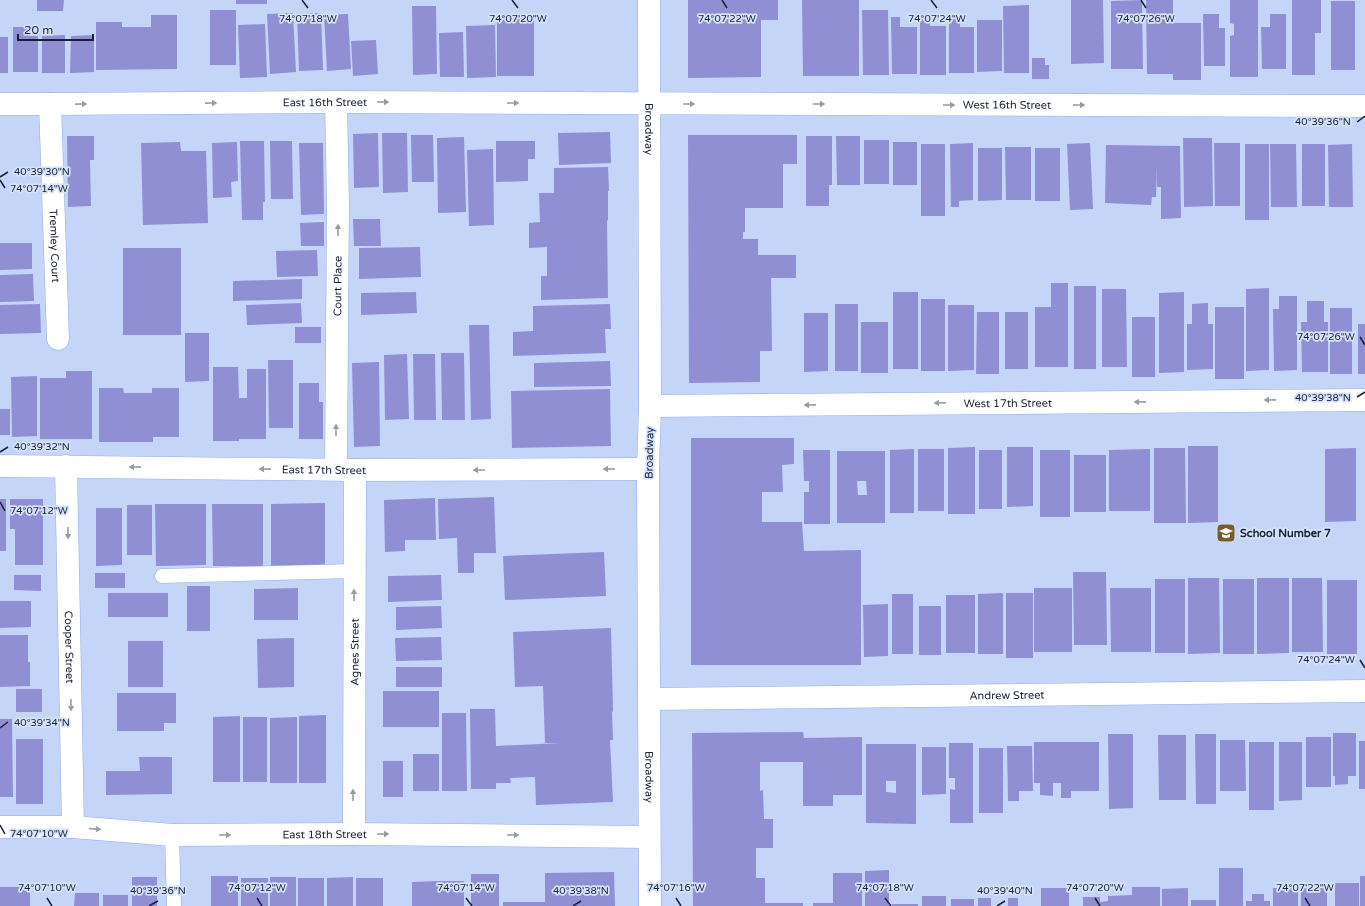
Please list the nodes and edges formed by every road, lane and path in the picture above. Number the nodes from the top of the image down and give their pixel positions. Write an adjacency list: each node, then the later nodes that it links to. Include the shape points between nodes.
1 (649, 0): 5 (street, Broadway)
2 (336, 102): 4 (street, East 16th Street, one-way to 2); 5 (street, East 16th Street, one-way to 5); 13 (street, Court Place, one-way to 2)
3 (0, 104): 4 (street, East 16th Street)
4 (50, 104): 7 (street, Tremley Court)
5 (650, 104): 6 (street, West 16th Street, one-way to 6); 9 (street, Broadway)
6 (1365, 106)
7 (58, 339)
8 (1365, 400): 9 (street, West 17th Street, one-way to 9)
9 (650, 406): 12 (street, Broadway)
10 (0, 466): 11 (street, East 17th Street)
11 (66, 466): 13 (street, East 17th Street, one-way to 11); 19 (street, Cooper Street, one-way to 19)
12 (648, 469): 13 (street, East 17th Street, one-way to 13); 17 (street, Broadway)
13 (346, 470): 14 (street, Agnes Street)
14 (355, 571): 15 (lane); 20 (street, Agnes Street, one-way to 14)
15 (162, 576)
16 (1365, 691): 17 (street, Andrew Street)
17 (650, 699): 22 (street, Broadway)
18 (0, 827): 19 (street, East 18th Street)
19 (73, 827): 21 (street, East 18th Street, one-way to 21)
20 (354, 834): 21 (street, East 18th Street, one-way to 20); 22 (street, East 18th Street, one-way to 22)
21 (172, 835): 23 (lane)
22 (649, 837): 24 (street, Broadway)
23 (174, 906)
24 (650, 906)

